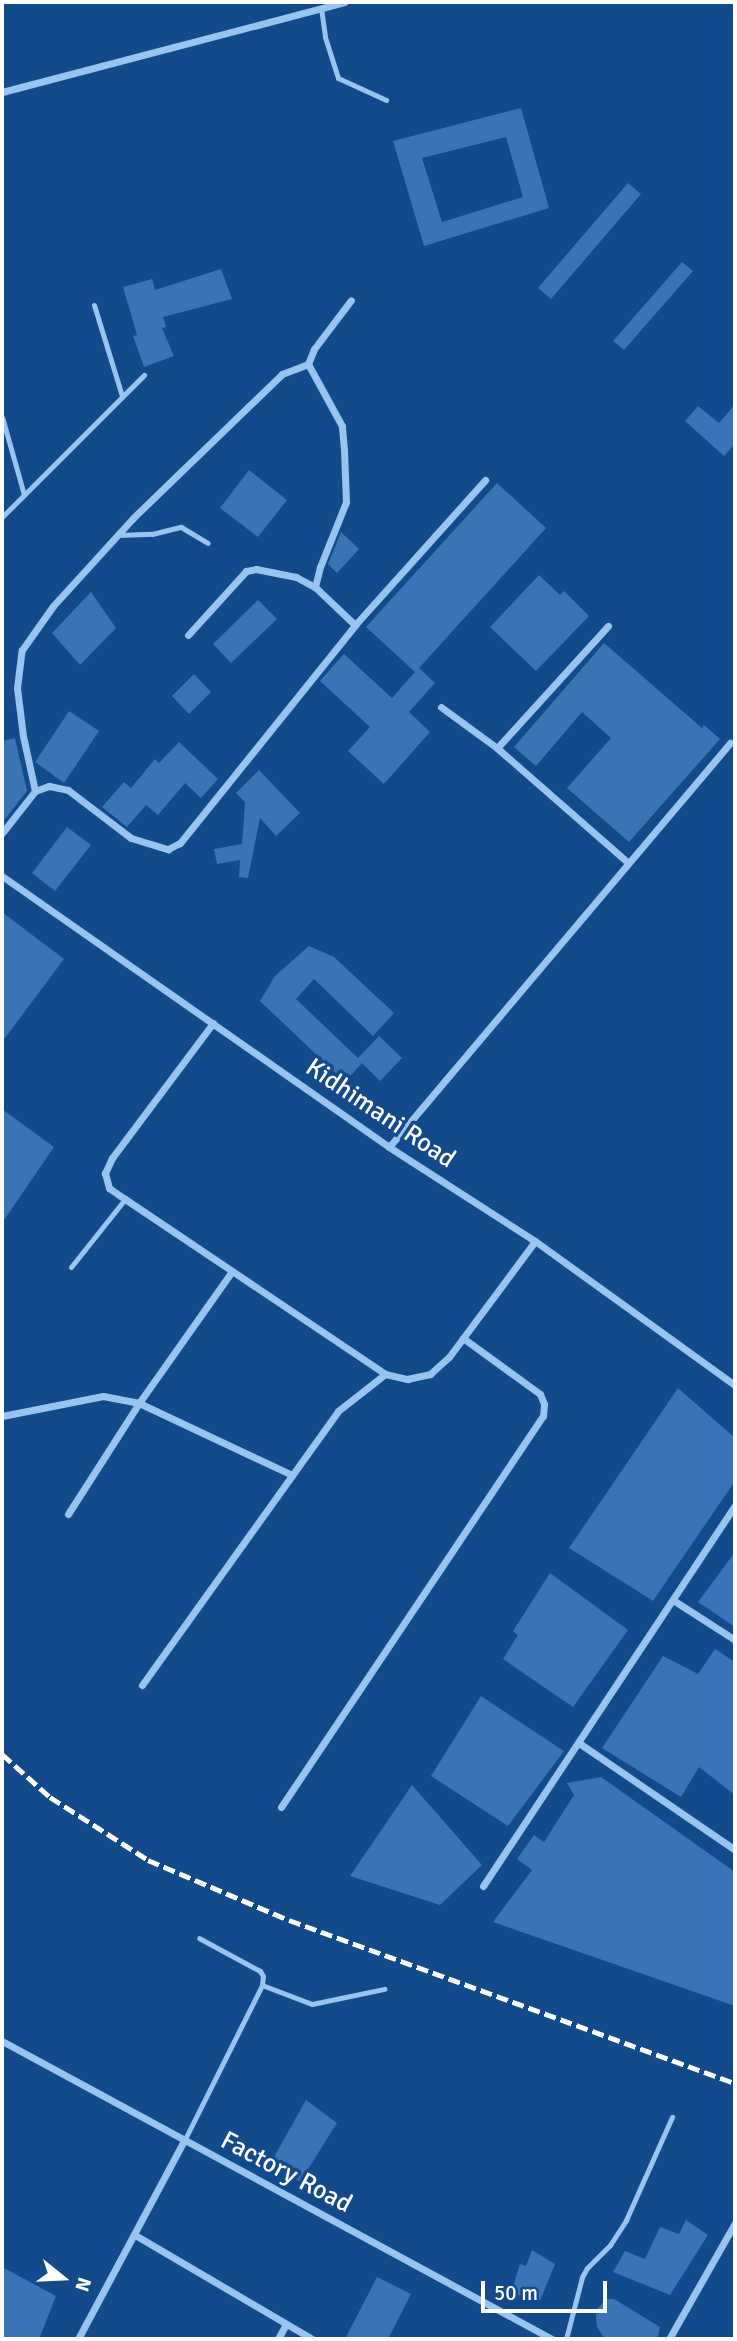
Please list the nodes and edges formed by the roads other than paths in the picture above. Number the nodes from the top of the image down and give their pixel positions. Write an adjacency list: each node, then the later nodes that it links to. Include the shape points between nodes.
1 (344, 2): 2 (street)
2 (321, 8): 3 (street); 4 (lane, via 338,78)
3 (2, 92)
4 (386, 100)
5 (351, 300): 7 (street)
6 (94, 305): 9 (lane)
7 (308, 364): 14 (street, via 282,374); 16 (street, via 342,426 346,502)
8 (144, 375): 9 (lane)
9 (122, 396): 12 (lane)
10 (2, 417): 12 (lane)
11 (485, 480): 17 (street)
12 (24, 495): 13 (lane)
13 (2, 517)
14 (118, 535): 15 (lane, via 181,527); 23 (street, via 53,606 22,650 17,688)
15 (208, 544)
16 (315, 587): 17 (street); 19 (street, via 270,569 246,571)
17 (355, 625): 23 (street, via 174,847 131,838 68,790 49,786)
18 (608, 626): 22 (street)
19 (188, 635)
20 (441, 707): 22 (street)
21 (730, 743): 25 (street)
22 (497, 748): 25 (street)
23 (35, 791): 24 (street)
24 (2, 833)
25 (627, 862): 28 (street)
26 (2, 876): 27 (street, Kidhimani Road)
27 (213, 1023): 28 (street, Kidhimani Road); 29 (street, via 112,1158 105,1173 107,1181)
28 (388, 1147): 30 (street, Kidhimani Road)
29 (125, 1199): 31 (lane); 32 (street)
30 (535, 1241): 33 (street); 35 (street, Kidhimani Road)
31 (71, 1268)
32 (232, 1271): 34 (street); 36 (street)
33 (463, 1338): 34 (street, via 430,1374 407,1379); 45 (street, via 540,1394 543,1416)
34 (385, 1374): 38 (street, via 338,1411)
35 (735, 1385)
36 (139, 1403): 37 (street, via 103,1396); 38 (street); 40 (street)
37 (2, 1416)
38 (292, 1475): 43 (street)
39 (735, 1505): 41 (street)
40 (68, 1514)
41 (673, 1600): 42 (street); 44 (street)
42 (735, 1640)
43 (142, 1685)
44 (579, 1742): 46 (street); 47 (street)
45 (281, 1807)
46 (735, 1850)
47 (483, 1886)
48 (199, 1937): 49 (lane, via 260,1971)
49 (262, 1985): 50 (lane, via 312,2004); 53 (lane)
50 (384, 1989)
51 (2, 2041): 53 (street, Factory Road)
52 (673, 2117): 61 (lane, via 625,2220 582,2277)
53 (183, 2142): 55 (street); 60 (street, Factory Road)
54 (735, 2223): 62 (street)
55 (135, 2235): 56 (street); 57 (street)
56 (286, 2324): 58 (street); 59 (street)
57 (78, 2339)
58 (278, 2339)
59 (312, 2339)
60 (552, 2339)
61 (566, 2339)
62 (669, 2339)

